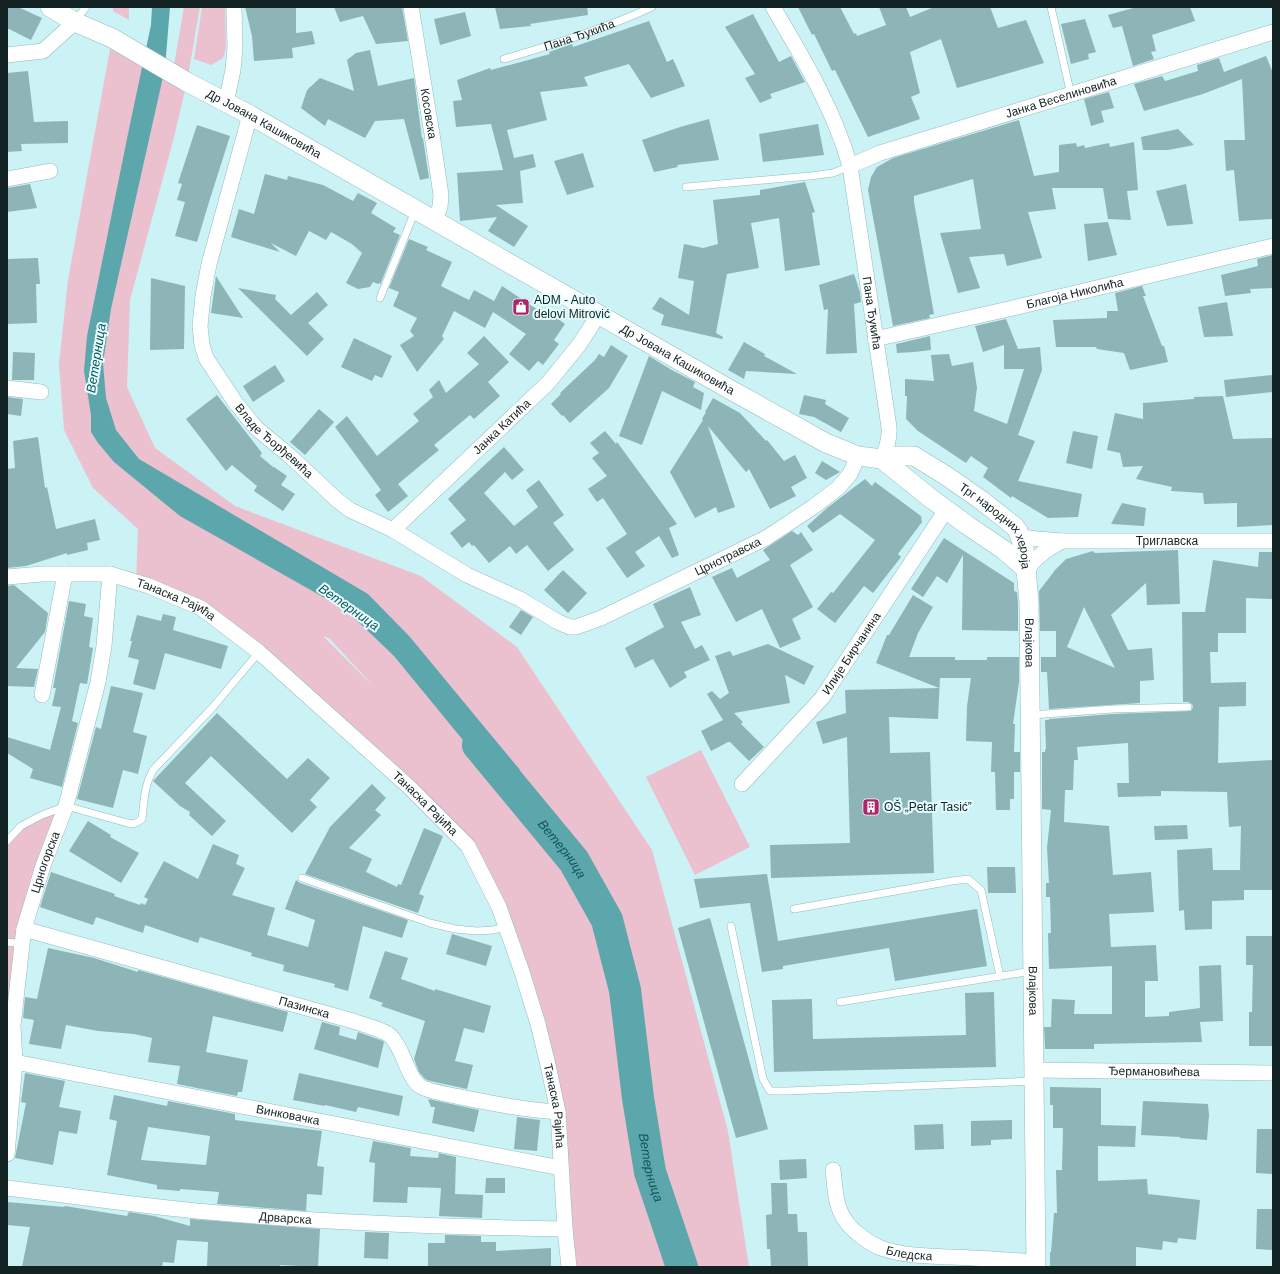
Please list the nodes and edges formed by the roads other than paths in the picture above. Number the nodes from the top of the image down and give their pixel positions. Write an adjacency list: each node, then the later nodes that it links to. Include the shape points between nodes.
1 (50, 7): 7 (street, Др Јована Кашиковића)
2 (234, 7): 12 (street, via 234,70)
3 (411, 7): 19 (street, Косовска, via 441,195 440,208)
4 (652, 7): 10 (lane, Пана Ђукића, via 572,39)
5 (774, 7): 14 (street, Пана Ђукића, via 820,90 843,142)
6 (1051, 7): 11 (lane)
7 (81, 14): 9 (street, via 43,51); 12 (street, Др Јована Кашиковића, via 112,38)
8 (1273, 32): 11 (street, Јанка Веселиновића)
9 (7, 55)
10 (504, 59)
11 (1071, 95): 14 (street, Јанка Веселиновића, via 880,153)
12 (226, 103): 13 (street, Др Јована Кашиковића)
13 (250, 115): 18 (street, Др Јована Кашиковића); 29 (street, Владе Ђорђевића, via 209,264 203,296 200,326 206,358 256,428 346,507)
14 (850, 166): 17 (lane, via 833,173 818,175); 23 (street, Пана Ђукића)
15 (50, 171): 16 (street)
16 (7, 179)
17 (686, 187)
18 (415, 209): 19 (street, Др Јована Кашиковића); 21 (lane)
19 (435, 220): 22 (street, Др Јована Кашиковића)
20 (1273, 246): 23 (street, Благоја Николића)
21 (380, 298)
22 (599, 314): 26 (street, Др Јована Кашиковића, via 826,443); 29 (street, Јанка Катића, via 580,345 548,383)
23 (876, 339): 27 (street, Пана Ђукића, via 890,435)
24 (7, 388): 25 (street)
25 (41, 392)
26 (858, 456): 27 (street, Др Јована Кашиковића); 37 (street, Црнотравска, via 850,474 838,488 813,508 766,538 601,618)
27 (882, 459): 28 (street, Трг народних хероја); 30 (street, Трг народних хероја, via 914,456 981,500 1014,526)
28 (946, 510): 33 (street, Трг народних хероја, via 1004,550); 42 (street, Илије Бирчанина, via 822,698)
29 (392, 530): 37 (street, Владе Ђорђевића, via 467,575 520,599 558,622)
30 (1021, 537): 31 (street, Триглавска); 33 (street, Трг народних хероја)
31 (1062, 541): 32 (street, Триглавска); 33 (street, via 1043,552)
32 (1273, 541)
33 (1027, 570): 41 (street, Влајкова)
34 (65, 574): 35 (street, Танаска Рајића); 36 (street, Танаска Рајића); 39 (street)
35 (110, 574): 38 (street, Танаска Рајића, via 149,586 201,608); 43 (street, Црногорска, via 98,682)
36 (7, 577)
37 (576, 627)
38 (259, 652): 43 (lane, via 153,770 146,786 142,819 131,824); 48 (street, Танаска Рајића, via 408,786 468,846 499,906)
39 (42, 696)
40 (1188, 707): 41 (lane)
41 (1031, 715): 51 (street, Влајкова)
42 (742, 784)
43 (66, 806): 44 (lane, via 21,826); 49 (street, Црногорска, via 43,866)
44 (7, 841)
45 (302, 878): 48 (lane, via 430,923 477,931)
46 (794, 909): 52 (lane, via 968,879 981,890)
47 (731, 926): 58 (lane, via 763,1079 770,1091)
48 (506, 927): 59 (street, Танаска Рајића, via 538,1024)
49 (24, 929): 50 (street, Црногорска); 59 (street, Пазинска, via 353,1021 377,1030 395,1042 420,1086 499,1105)
50 (14, 943): 55 (street, Црногорска)
51 (1034, 971): 52 (lane); 58 (street, Влајкова)
52 (1000, 976): 53 (lane)
53 (840, 1002)
54 (7, 1011): 55 (lane)
55 (13, 1026): 56 (street, Црногорска)
56 (15, 1062): 60 (street, Црногорска); 61 (street, Винковачка)
57 (1273, 1073): 58 (street, Ђермановићева)
58 (1035, 1076): 65 (street, Влајкова)
59 (558, 1112): 61 (street, Танаска Рајића)
60 (7, 1154)
61 (561, 1168): 64 (street, Танаска Рајића)
62 (833, 1170): 65 (street, Бледска, via 840,1211 846,1221 860,1235 880,1248 922,1255)
63 (7, 1188): 64 (street, Дрварска, via 125,1203 284,1218 438,1227)
64 (565, 1229): 66 (street, Танаска Рајића)
65 (1036, 1264)
66 (569, 1267)

